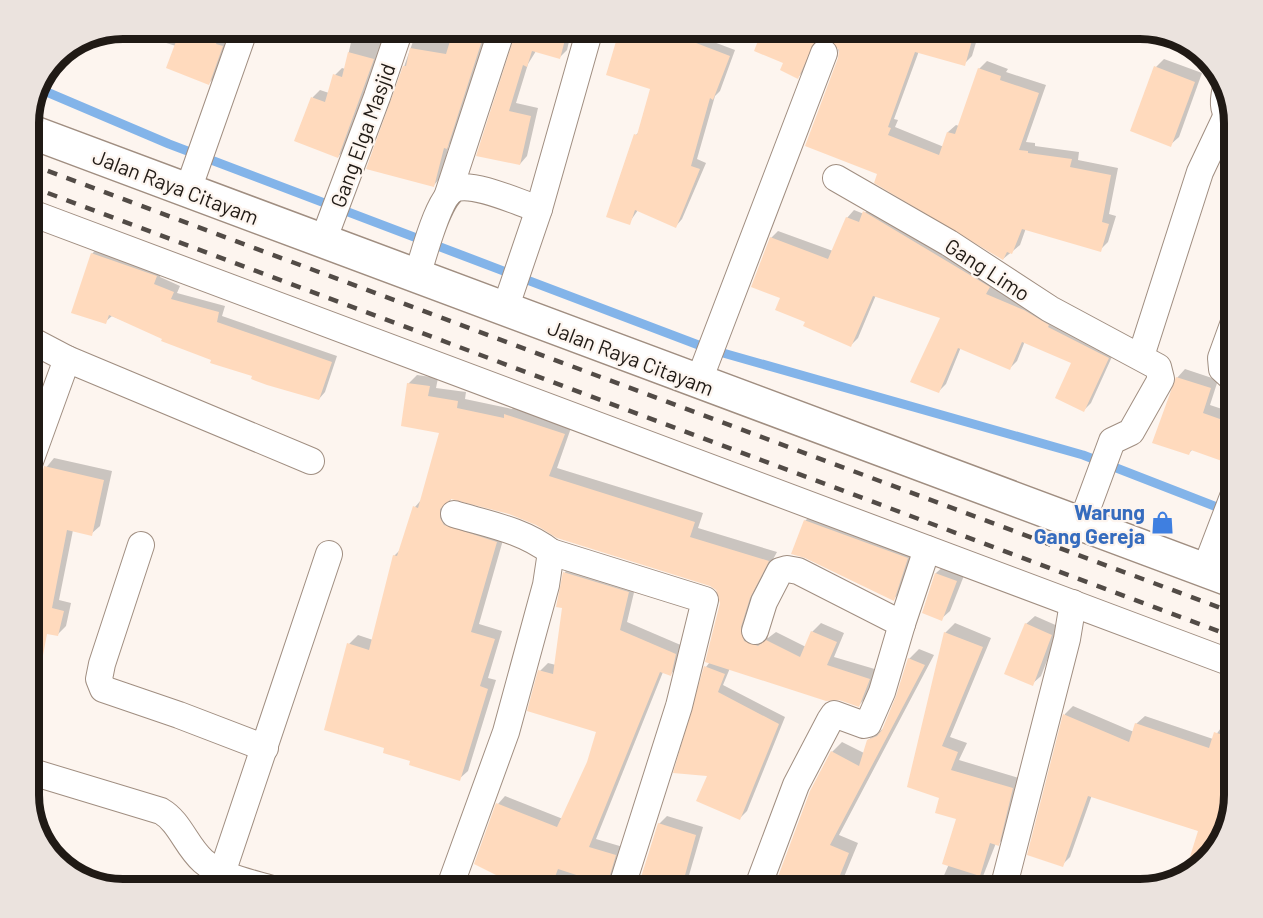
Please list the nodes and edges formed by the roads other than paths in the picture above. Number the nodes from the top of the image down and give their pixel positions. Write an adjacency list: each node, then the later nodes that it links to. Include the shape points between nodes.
1 (240, 39): 8 (street)
2 (396, 39): 13 (street, Gang Elga Masjid)
3 (498, 39): 10 (street)
4 (587, 39): 12 (street)
5 (824, 53): 20 (street)
6 (1224, 131): 18 (street, via 1200,171)
7 (39, 134): 8 (main road, Jalan Raya Citayam)
8 (192, 177): 13 (main road, Jalan Raya Citayam)
9 (836, 178): 18 (street, Gang Limo, via 949,243 1096,336)
10 (448, 194): 12 (street, via 457,188 473,187); 14 (street)
11 (39, 216): 28 (street)
12 (536, 219): 15 (street)
13 (326, 236): 14 (main road, Jalan Raya Citayam)
14 (419, 269): 15 (main road, Jalan Raya Citayam)
15 (509, 298): 20 (main road, Jalan Raya Citayam)
16 (39, 344): 19 (street)
17 (1224, 350): 21 (street)
18 (1141, 356): 25 (street, via 1158,367 1161,380 1131,432 1113,441)
19 (67, 359): 22 (street); 23 (street)
20 (704, 369): 25 (main road, Jalan Raya Citayam)
21 (1224, 371)
22 (39, 433)
23 (311, 461)
24 (454, 514): 29 (street, via 536,540)
25 (1081, 525): 31 (main road, Jalan Raya Citayam)
26 (1224, 541): 31 (street)
27 (141, 545): 36 (street, via 102,664 99,679 103,689)
28 (927, 549): 32 (street); 33 (street)
29 (551, 552): 40 (street, via 548,577 506,732); 41 (street, via 705,600 679,706)
30 (329, 554): 36 (street)
31 (1219, 564)
32 (1073, 603): 35 (street); 43 (street)
33 (902, 624): 34 (street, via 787,569 780,571 774,581); 42 (street, via 868,724 834,714 796,785)
34 (755, 631)
35 (1224, 660)
36 (265, 748): 38 (street)
37 (39, 774): 38 (street, via 161,811 170,816 202,861)
38 (222, 873): 39 (street)
39 (240, 879)
40 (452, 879)
41 (624, 879)
42 (761, 879)
43 (1006, 879)

